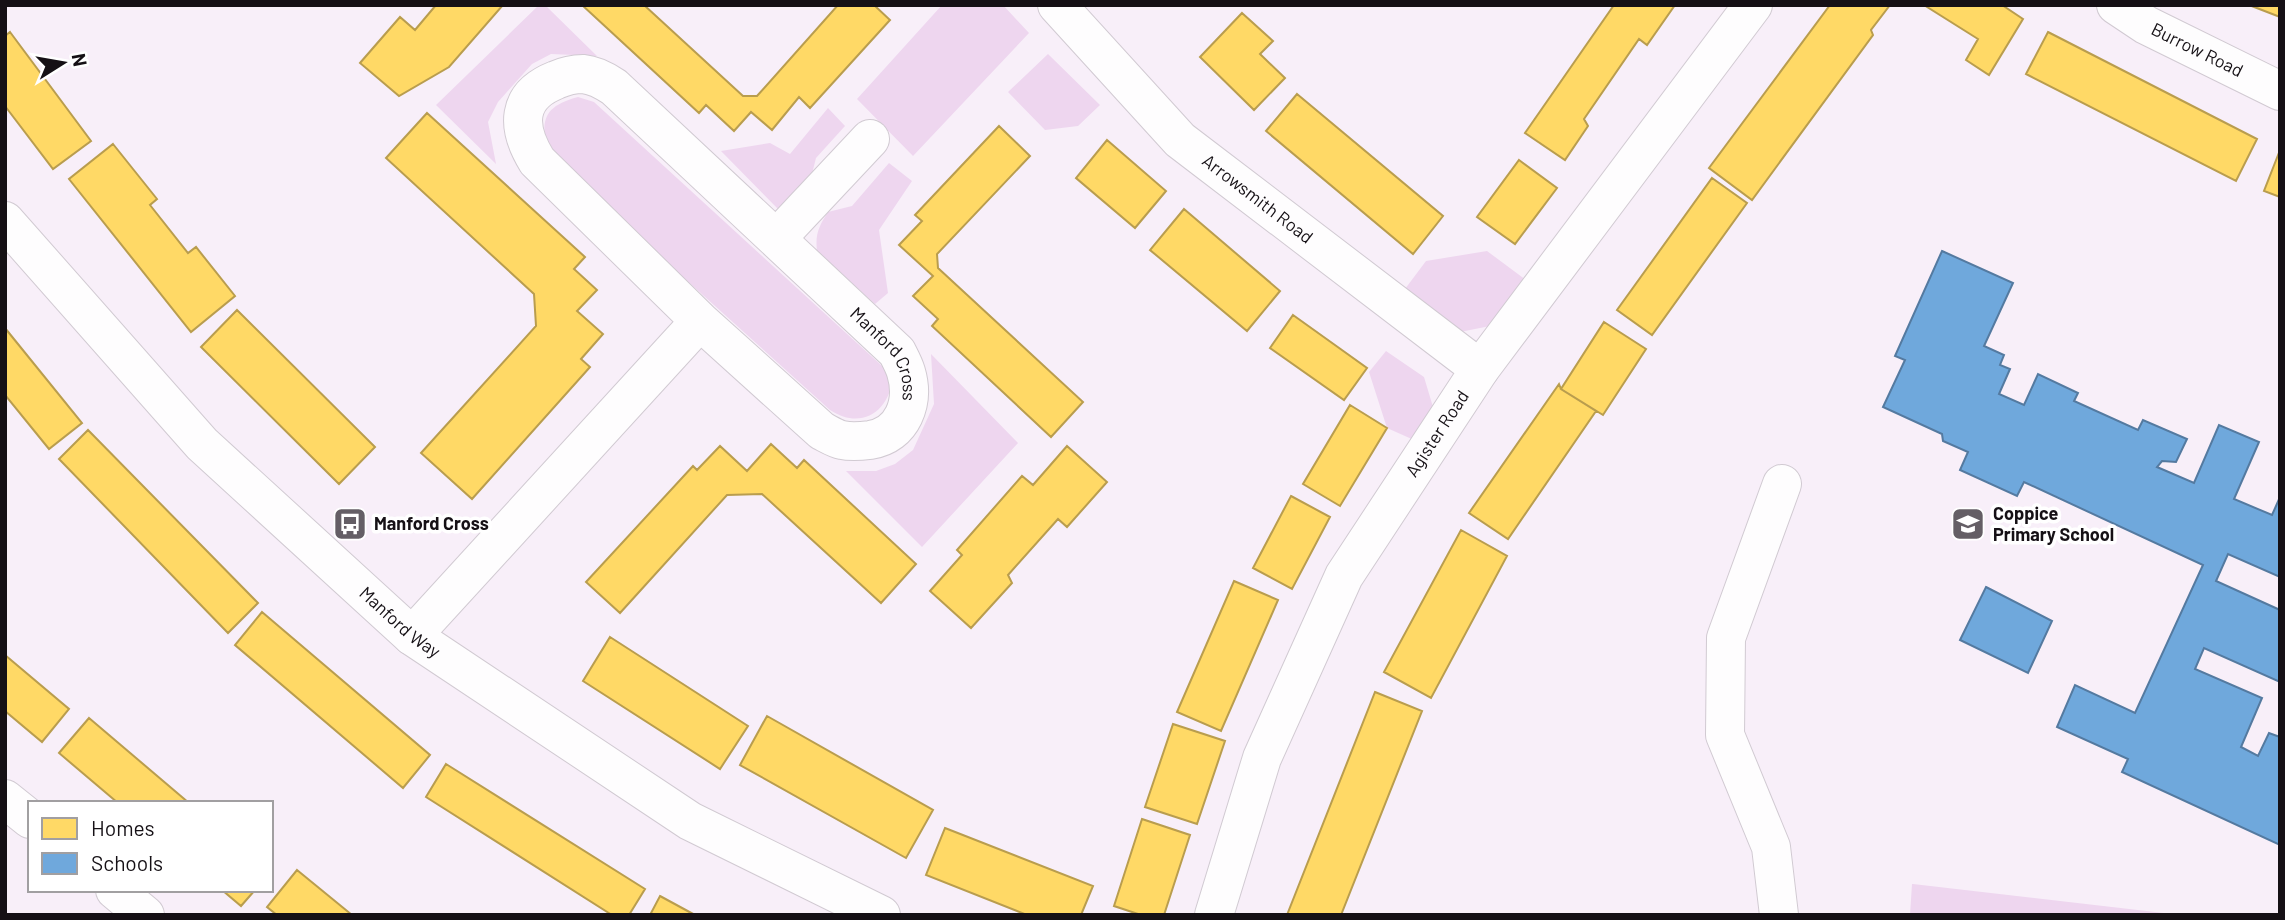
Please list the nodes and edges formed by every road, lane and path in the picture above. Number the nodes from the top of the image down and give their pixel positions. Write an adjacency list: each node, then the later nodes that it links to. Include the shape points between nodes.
1 (1057, 5): 9 (street, Arrowsmith Road, via 1180,140)
2 (1753, 5): 9 (street, Agister Road)
3 (2116, 5): 4 (street, Burrow Road, via 2146,25)
4 (2280, 91)
5 (870, 139): 7 (street)
6 (5, 221): 11 (street, Manford Way, via 202,444)
7 (777, 238): 8 (street, Manford Cross, via 897,352 909,390 907,410 897,428 862,441 842,440 822,431); 8 (street, Manford Cross, via 614,87 583,74 566,76 536,90 527,101 524,131 537,161)
8 (700, 321): 11 (street)
9 (1480, 369): 17 (street, Agister Road, via 1344,576 1262,758)
10 (1782, 484): 18 (street, via 1726,638 1725,735 1771,847)
11 (412, 636): 16 (street, Manford Way, via 690,821)
12 (5, 799): 13 (street)
13 (28, 818)
14 (117, 892): 15 (street)
15 (145, 915)
16 (881, 915)
17 (1214, 915)
18 (1779, 915)

